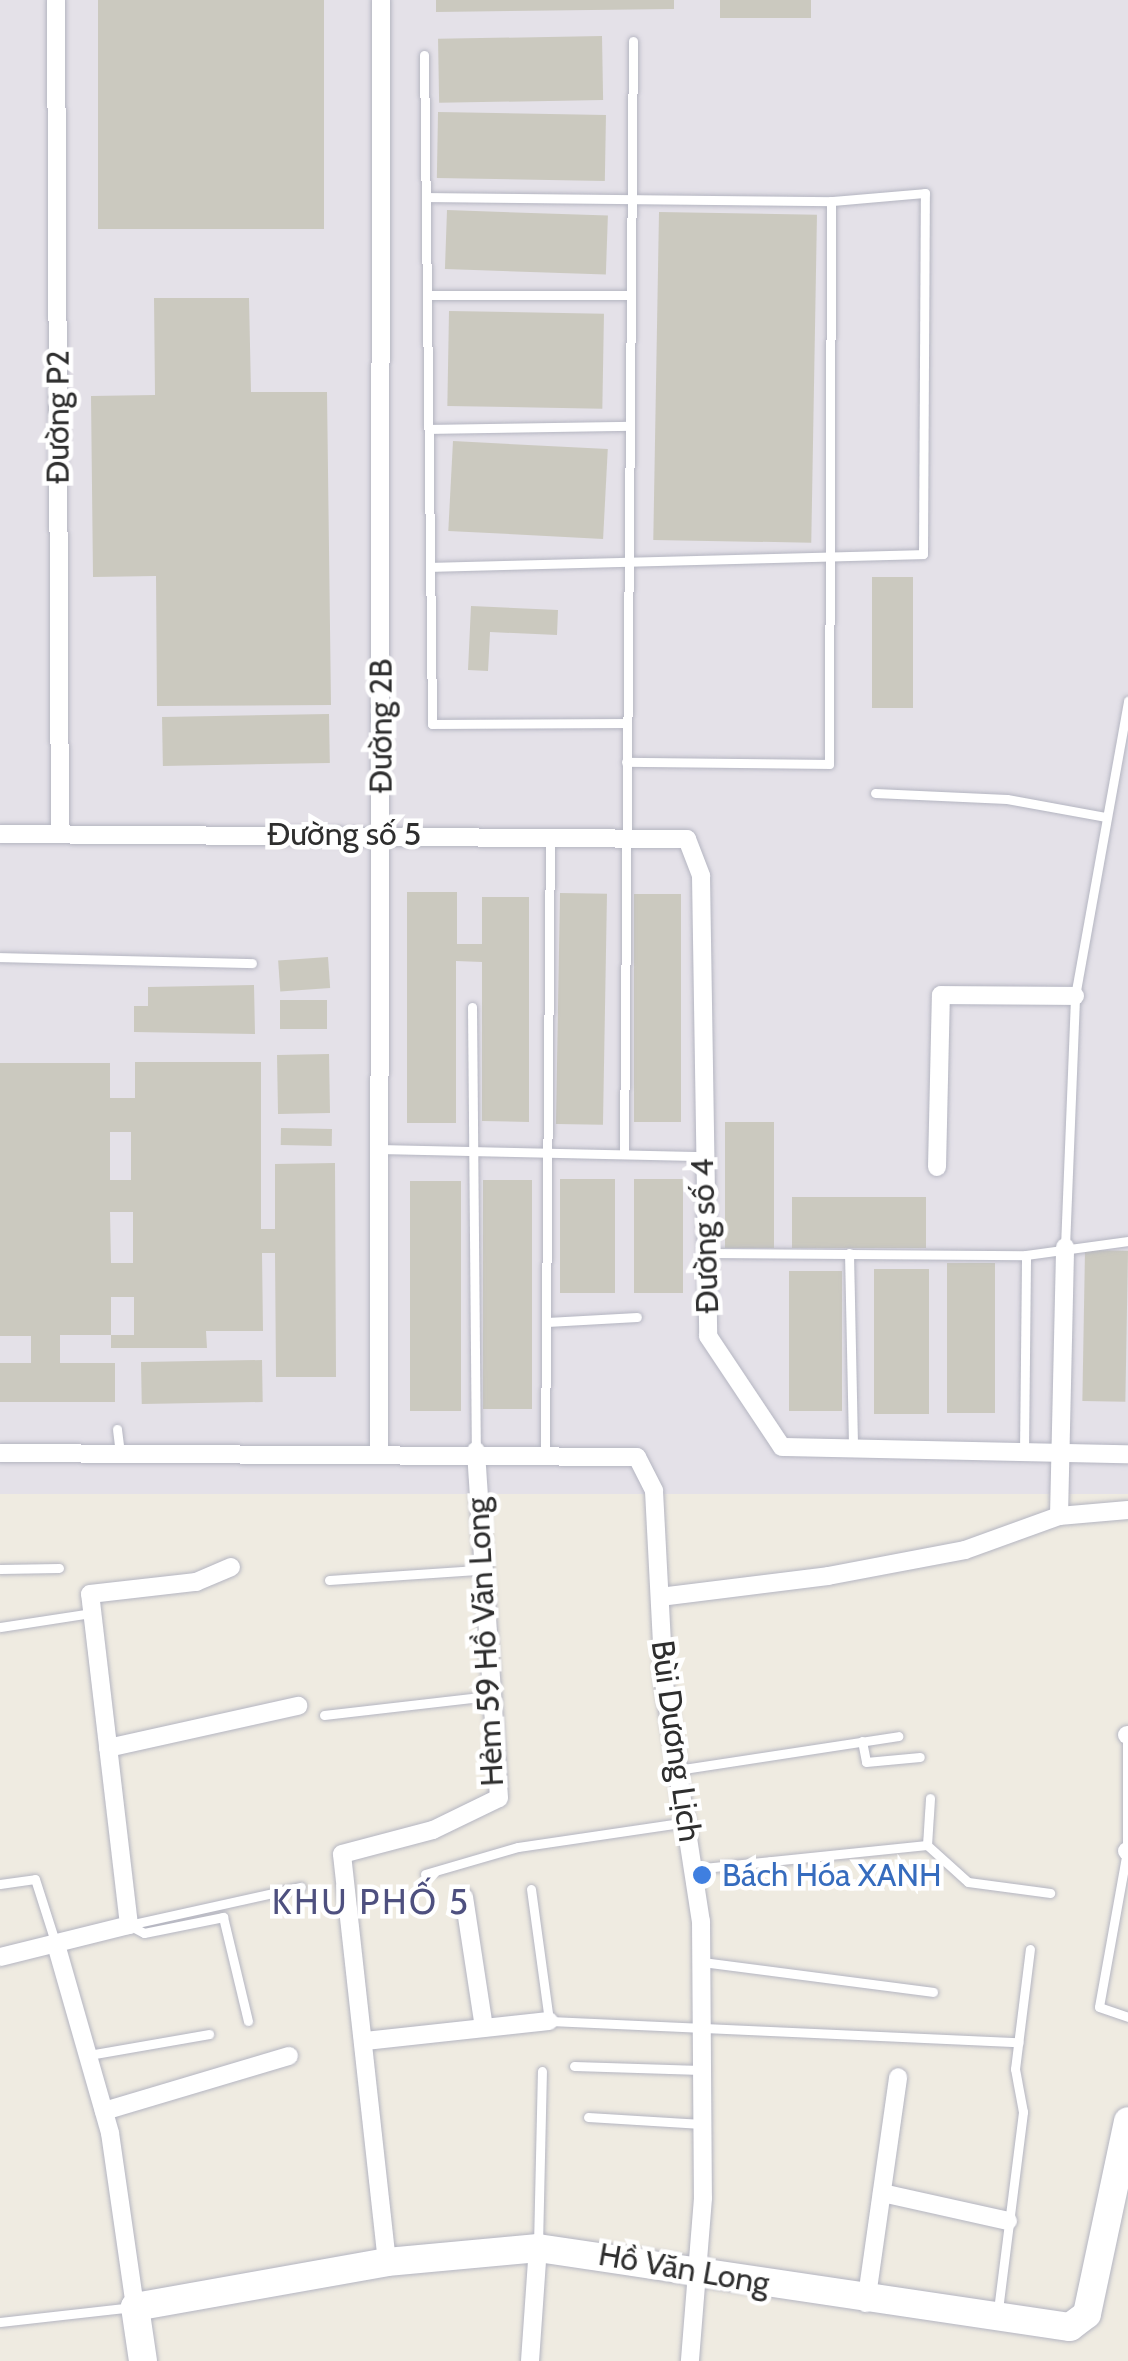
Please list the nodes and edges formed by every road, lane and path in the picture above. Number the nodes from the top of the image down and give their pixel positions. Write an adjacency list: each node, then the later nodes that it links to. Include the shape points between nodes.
1 (56, 0): 23 (street, Đường P2)
2 (382, 0): 24 (street, Đường 2B)
3 (633, 41): 7 (lane)
4 (424, 55): 5 (lane)
5 (426, 197): 7 (lane); 8 (lane)
6 (831, 201): 7 (lane); 12 (lane); 12 (lane, via 925,193 923,554)
7 (631, 202): 9 (lane)
8 (427, 295): 9 (lane); 11 (lane)
9 (630, 295): 10 (lane)
10 (629, 426): 11 (lane); 13 (lane)
11 (429, 429): 14 (lane)
12 (830, 555): 13 (lane); 17 (lane, via 829,764)
13 (628, 562): 14 (lane); 16 (lane)
14 (430, 567): 16 (lane, via 432,724)
15 (1128, 701): 19 (lane)
16 (626, 723): 17 (lane)
17 (626, 762): 21 (lane)
18 (874, 792): 19 (lane, via 1007,798)
19 (1106, 817): 28 (lane)
20 (550, 832): 21 (street, Đường số 5); 24 (street, Đường số 5); 32 (lane)
21 (628, 832): 25 (street, Đường số 5); 33 (lane)
22 (0, 834): 23 (street, Đường số 5)
23 (60, 834): 24 (street, Đường số 5)
24 (381, 835): 30 (street, Đường 2B)
25 (687, 839): 34 (street, Đường số 4, via 701,876)
26 (0, 957): 27 (lane)
27 (252, 962)
28 (1075, 996): 35 (street, via 941,995); 37 (lane)
29 (472, 1007): 31 (lane)
30 (383, 1149): 31 (lane); 46 (street, Đường 2B)
31 (473, 1151): 32 (lane); 47 (lane)
32 (551, 1153): 33 (lane); 42 (lane)
33 (624, 1154): 34 (lane)
34 (702, 1156): 38 (street, Đường số 4)
35 (937, 1168)
36 (1128, 1242): 37 (lane)
37 (1065, 1247): 40 (lane); 52 (street)
38 (705, 1253): 39 (lane); 50 (street, Đường số 4, via 708,1336 782,1448)
39 (849, 1253): 40 (lane); 50 (lane)
40 (1026, 1255): 49 (lane)
41 (636, 1318): 42 (lane)
42 (548, 1322): 48 (lane)
43 (117, 1429): 45 (lane)
44 (0, 1452): 45 (street)
45 (120, 1452): 46 (street)
46 (379, 1452): 47 (street)
47 (476, 1452): 48 (street); 58 (street, Hẻm 59 Hồ Văn Long)
48 (545, 1452): 60 (street, Bùi Dương Lịch, via 637,1457 654,1490)
49 (1024, 1452): 50 (street, Đường số 4); 52 (street, Đường số 4)
50 (853, 1453)
51 (1128, 1454): 52 (street, Đường số 4)
52 (1066, 1455): 54 (street)
53 (1128, 1510): 54 (street)
54 (1058, 1516): 60 (street, via 965,1550)
55 (231, 1567): 61 (street, via 196,1582 90,1594)
56 (59, 1568): 57 (lane)
57 (0, 1570)
58 (477, 1570): 59 (lane); 63 (street, Hẻm 59 Hồ Văn Long)
59 (329, 1580)
60 (660, 1597): 71 (street, Bùi Dương Lịch)
61 (92, 1612): 62 (lane); 69 (street)
62 (0, 1626)
63 (489, 1696): 65 (lane); 95 (street, Hẻm 59 Hồ Văn Long, via 499,1798 434,1830 342,1854)
64 (298, 1706): 69 (street)
65 (324, 1715)
66 (1128, 1733): 75 (lane)
67 (898, 1736): 68 (lane)
68 (862, 1741): 70 (lane, via 866,1762); 71 (lane)
69 (108, 1748): 83 (street)
70 (920, 1757)
71 (677, 1770): 73 (street, Bùi Dương Lịch)
72 (930, 1798): 74 (lane)
73 (686, 1822): 76 (street, Bùi Dương Lịch); 77 (lane, via 518,1847)
74 (927, 1845): 76 (lane); 81 (lane, via 968,1882)
75 (1128, 1851): 89 (lane, via 1099,2007)
76 (694, 1869): 87 (street, Bùi Dương Lịch)
77 (425, 1874)
78 (0, 1884): 84 (lane, via 35,1879)
79 (302, 1887): 83 (lane)
80 (531, 1889): 91 (lane)
81 (1050, 1894)
82 (464, 1896): 93 (street)
83 (128, 1925): 84 (street); 90 (lane, via 144,1933 224,1916)
84 (57, 1948): 86 (street); 97 (street)
85 (1030, 1949): 96 (lane)
86 (0, 1956)
87 (703, 1962): 88 (lane); 92 (street, Bùi Dương Lịch)
88 (933, 1992)
89 (1128, 2017)
90 (248, 2021)
91 (549, 2021): 92 (lane); 93 (street)
92 (705, 2022): 96 (lane, via 740,2031); 100 (street, Bùi Dương Lịch)
93 (484, 2028): 95 (street)
94 (210, 2034): 97 (lane)
95 (366, 2041): 110 (street, Hẻm 59 Hồ Văn Long)
96 (1018, 2042): 108 (lane, via 1023,2112)
97 (85, 2056): 103 (street)
98 (289, 2056): 103 (street)
99 (574, 2066): 100 (lane)
100 (704, 2070): 106 (street, Bùi Dương Lịch)
101 (542, 2071): 109 (lane)
102 (898, 2077): 107 (street)
103 (104, 2112): 113 (street)
104 (588, 2117): 106 (lane)
105 (1128, 2121): 115 (street, Hồ Văn Long, via 1087,2314 1070,2327)
106 (702, 2124): 111 (street, Bùi Dương Lịch)
107 (882, 2193): 108 (street); 112 (street)
108 (1008, 2221): 115 (lane)
109 (538, 2248): 110 (street, Hồ Văn Long); 111 (street, Hồ Văn Long); 117 (street)
110 (387, 2262): 113 (street, Hồ Văn Long)
111 (698, 2271): 112 (street, Hồ Văn Long); 118 (street, Bùi Dương Lịch)
112 (866, 2304): 115 (street, Hồ Văn Long)
113 (135, 2307): 114 (lane); 116 (street)
114 (0, 2322)
115 (996, 2323)
116 (143, 2361)
117 (530, 2361)
118 (690, 2361)

